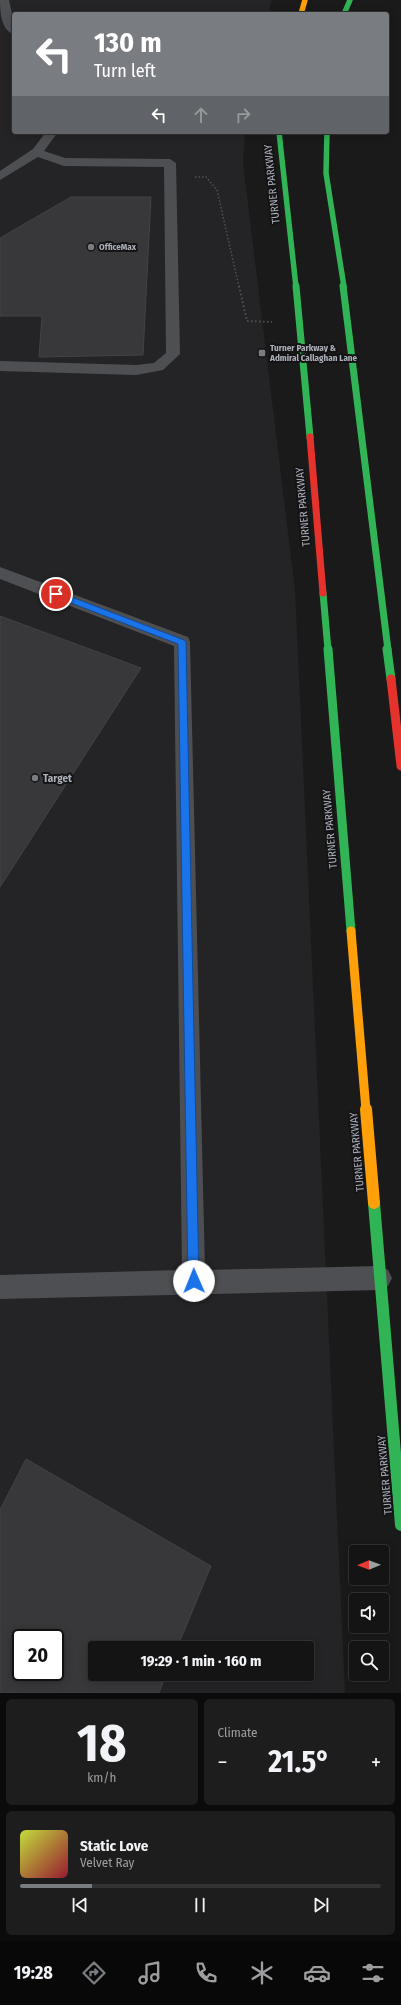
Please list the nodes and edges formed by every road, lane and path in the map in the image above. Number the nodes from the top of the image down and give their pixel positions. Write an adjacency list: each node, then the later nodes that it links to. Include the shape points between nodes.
1 (4, 0): 6 (lane)
2 (305, 0): 4 (street)
3 (350, 0): 5 (street)
4 (302, 12)
5 (345, 12)
6 (12, 30)
7 (52, 134): 10 (lane)
8 (279, 134): 13 (street, TURNER PARKWAY)
9 (327, 134): 16 (street, via 326,173 349,323)
10 (37, 152): 11 (lane); 12 (lane, via 64,162 170,163)
11 (0, 176)
12 (170, 177): 13 (path, via 206,177 217,190 247,321); 14 (lane, via 173,354 158,367 136,370)
13 (300, 323): 17 (street, TURNER PARKWAY)
14 (0, 366)
15 (0, 573): 18 (lane, via 182,642)
16 (401, 766)
17 (380, 1278): 18 (lane); 20 (street, TURNER PARKWAY)
18 (194, 1281): 19 (lane)
19 (0, 1287)
20 (401, 1525)

